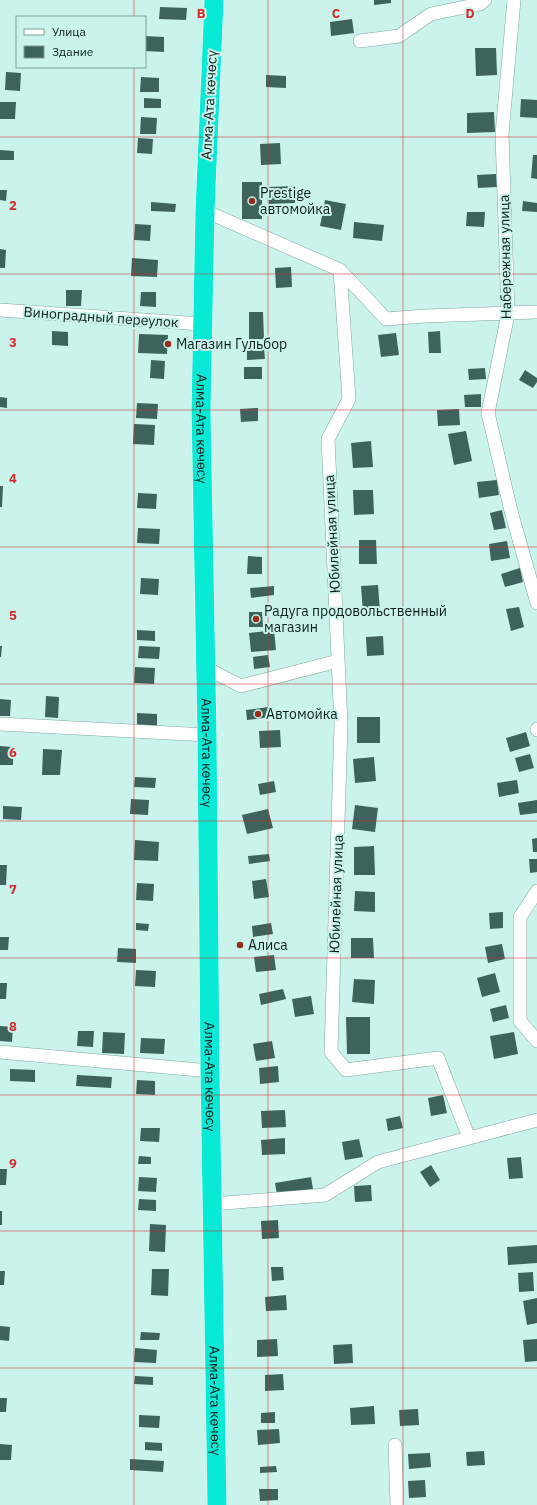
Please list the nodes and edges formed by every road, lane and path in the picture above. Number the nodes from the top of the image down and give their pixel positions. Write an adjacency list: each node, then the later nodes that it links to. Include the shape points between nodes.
1 (214, 0): 5 (highway, Алма-Ата көчөсү)
2 (485, 0): 4 (street, via 480,4 431,14 399,36)
3 (514, 0): 9 (street, Набережная улица, via 502,134)
4 (360, 41)
5 (205, 211): 6 (street); 10 (highway, Алма-Ата көчөсү)
6 (340, 270): 9 (street, via 386,319); 12 (street, Юбилейная улица, via 349,399 328,439)
7 (0, 310): 10 (street, Виноградный переулок)
8 (537, 312): 9 (street)
9 (508, 314): 11 (street, Набережная улица, via 488,413 511,511)
10 (202, 324): 13 (highway, Алма-Ата көчөсү)
11 (537, 603)
12 (338, 660): 13 (street, via 241,686); 21 (street, Юбилейная улица, via 341,724 331,1052 346,1070 438,1058)
13 (206, 668): 15 (highway, Алма-Ата көчөсү)
14 (0, 724): 15 (street)
15 (207, 735): 19 (highway, Алма-Ата көчөсү)
16 (537, 891): 17 (street, via 520,917 520,1021)
17 (537, 1041)
18 (0, 1052): 19 (street)
19 (210, 1071): 22 (highway, Алма-Ата көчөсү)
20 (537, 1120): 21 (street)
21 (470, 1138): 22 (street, via 378,1162 325,1195)
22 (212, 1204): 24 (highway, Алма-Ата көчөсү)
23 (395, 1445): 25 (street)
24 (217, 1505)
25 (397, 1505)

